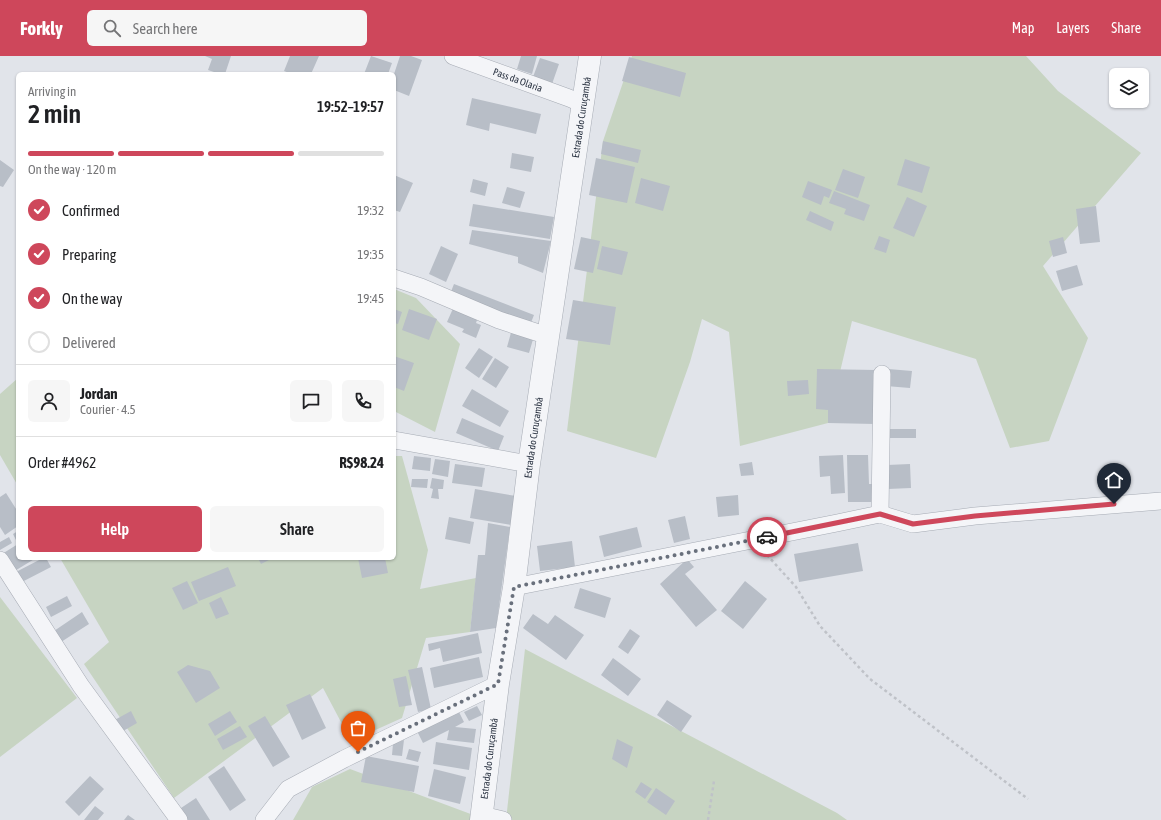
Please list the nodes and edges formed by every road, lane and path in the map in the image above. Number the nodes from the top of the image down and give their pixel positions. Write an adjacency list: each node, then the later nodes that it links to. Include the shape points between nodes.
1 (453, 56): 3 (street, Pass da Olaria)
2 (590, 56): 3 (street, Estrada do Curuçambá)
3 (583, 104): 5 (street, Estrada do Curuçambá)
4 (396, 279): 5 (street, via 499,320)
5 (548, 336): 8 (street, Estrada do Curuçambá)
6 (882, 374): 10 (street)
7 (396, 440): 8 (street)
8 (529, 464): 13 (street, Estrada do Curuçambá)
9 (1161, 501): 10 (street, via 975,516 913,524)
10 (880, 514): 11 (street)
11 (753, 540): 13 (street); 16 (path, via 796,587 820,626 870,679)
12 (0, 560): 18 (street, via 81,686)
13 (514, 587): 14 (street, Estrada do Curuçambá)
14 (498, 684): 17 (street, Estrada do Curuçambá); 19 (street, via 288,789)
15 (714, 781): 21 (path)
16 (1028, 798)
17 (482, 817): 20 (street)
18 (179, 820)
19 (264, 820)
20 (503, 820)
21 (708, 820)

